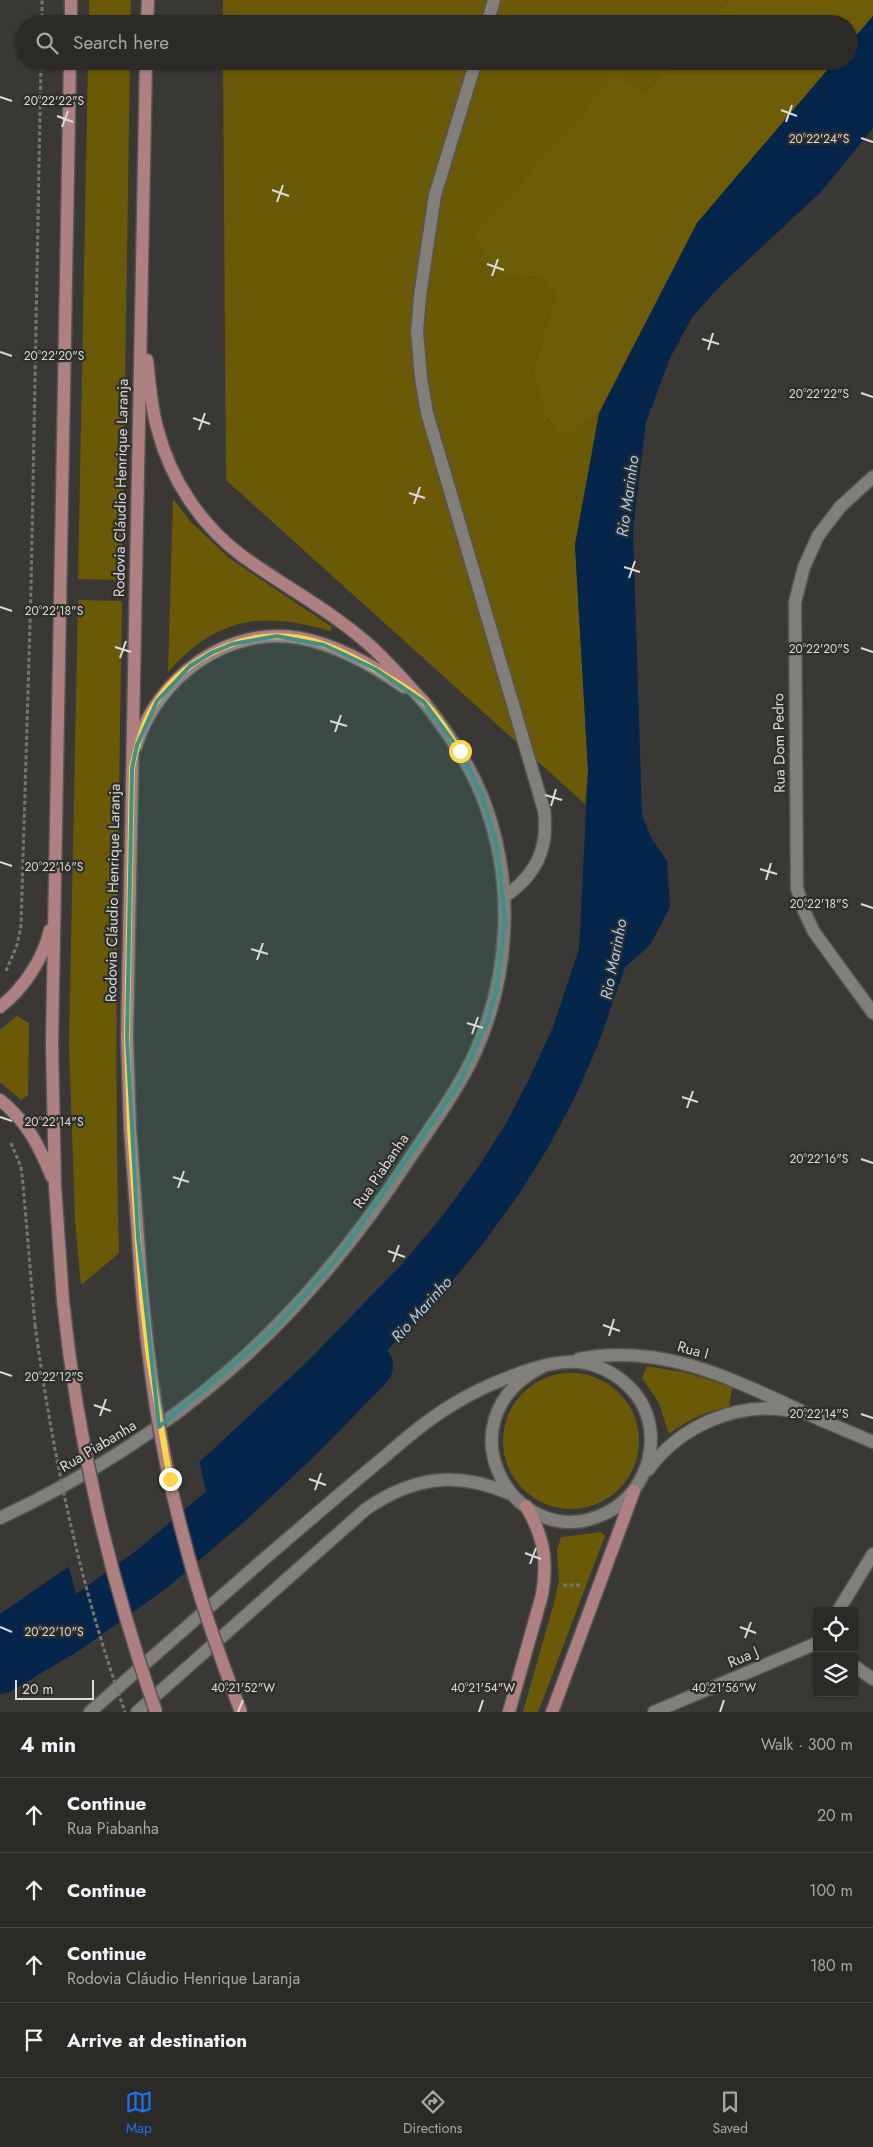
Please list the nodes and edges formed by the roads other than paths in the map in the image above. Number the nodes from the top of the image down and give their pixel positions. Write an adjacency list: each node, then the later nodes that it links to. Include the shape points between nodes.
1 (71, 0): 4 (main road)
2 (148, 0): 5 (main road)
3 (494, 0): 6 (main road)
4 (71, 15)
5 (147, 15)
6 (490, 15)
7 (70, 70): 15 (main road)
8 (146, 70): 10 (main road, Rodovia Cláudio Henrique Laranja)
9 (473, 70): 14 (main road, via 435,195 417,332 427,413 544,810 546,826 539,859 530,874)
10 (141, 312): 12 (main road, via 157,430 165,455 189,500 240,554 367,642); 13 (main road, Rodovia Cláudio Henrique Laranja)
11 (873, 477): 17 (main road, Rua Dom Pedro, via 840,507 818,536 804,567 795,602 794,649 797,888 814,932)
12 (424, 702): 13 (main road, via 375,669 324,645 277,636 254,639 211,653 172,682 145,722); 14 (main road, Rua Piabanha, via 460,751 482,795 497,847)
13 (132, 768): 37 (main road, Rodovia Cláudio Henrique Laranja, bridge, via 127,1038 142,1298 149,1358 183,1538 200,1597)
14 (504, 897): 28 (main road, Rua Piabanha, via 505,919 497,989 474,1054 459,1084 401,1172 341,1254 274,1330 200,1396 120,1454)
15 (54, 913): 16 (main road, via 49,934 31,973); 19 (main road)
16 (0, 1007)
17 (873, 1013)
18 (0, 1100): 19 (main road, via 36,1139)
19 (55, 1186): 36 (main road, bridge, via 71,1370 90,1481 119,1598)
20 (559, 1363): 21 (main road); 22 (main road, Rua I, via 615,1355 676,1362 732,1379); 24 (main road, via 594,1365 610,1372 636,1394 650,1426 649,1460)
21 (542, 1367): 26 (main road, via 527,1375 503,1399 492,1431 495,1466); 34 (main road, via 478,1390 427,1422)
22 (810, 1415): 23 (main road, Rua I); 24 (main road, Rua I, via 768,1409 720,1417 671,1444)
23 (873, 1442)
24 (644, 1476): 25 (main road)
25 (634, 1490): 27 (main road, via 615,1508 592,1519 557,1520); 39 (main road)
26 (513, 1495): 27 (main road); 35 (main road, via 492,1486 448,1479 425,1482 384,1497)
27 (526, 1506): 38 (main road, via 541,1538 545,1556 544,1584)
28 (0, 1518)
29 (873, 1554): 30 (main road)
30 (840, 1607)
31 (813, 1645): 40 (main road, Rua J)
32 (858, 1669): 33 (main road)
33 (873, 1679)
34 (90, 1712)
35 (137, 1712)
36 (156, 1712)
37 (241, 1712)
38 (509, 1712)
39 (552, 1712)
40 (654, 1712)

